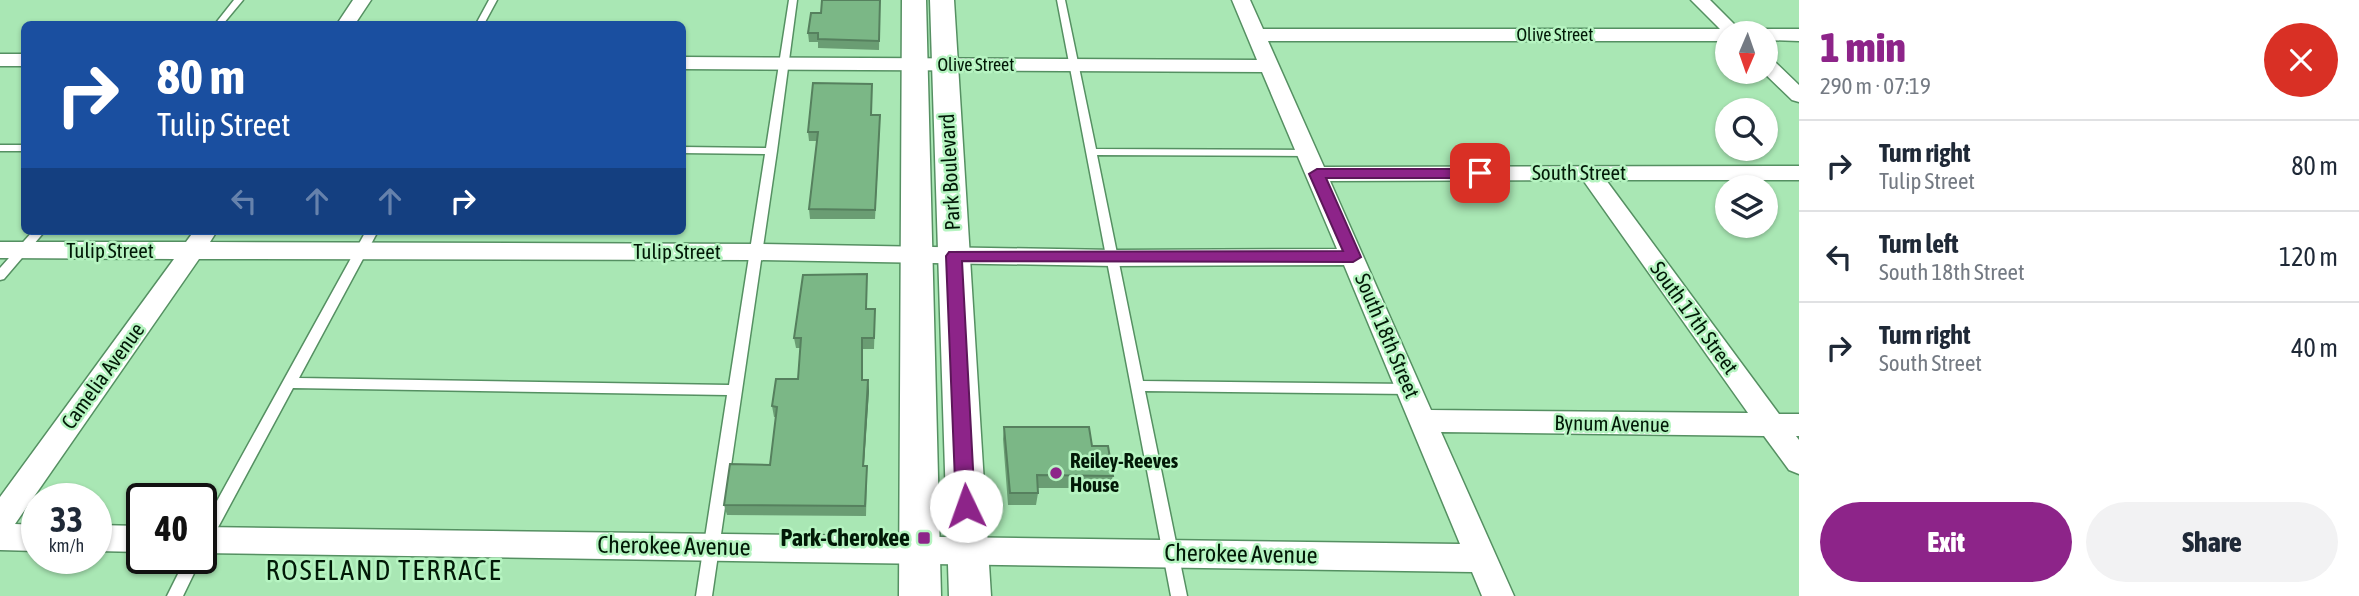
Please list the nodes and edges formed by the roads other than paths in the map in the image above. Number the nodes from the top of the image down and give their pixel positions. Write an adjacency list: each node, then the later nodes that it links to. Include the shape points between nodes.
1 (239, 0): 10 (lane)
2 (362, 0): 11 (street)
3 (493, 0): 12 (lane)
4 (793, 0): 21 (lane)
5 (914, 0): 22 (street)
6 (942, 0): 22 (street, Park Boulevard)
7 (1061, 0): 23 (lane)
8 (1241, 0): 14 (street, South 18th Street)
9 (1700, 0): 13 (street)
10 (222, 21)
11 (348, 21)
12 (482, 21)
13 (1722, 21)
14 (1257, 35): 15 (street, Olive Street); 24 (street, South 18th Street)
15 (1715, 35)
16 (1778, 35): 17 (street)
17 (1799, 35)
18 (0, 60): 19 (street)
19 (21, 60)
20 (686, 63): 21 (street, Olive Street)
21 (785, 64): 22 (street, Olive Street); 30 (lane)
22 (930, 65): 23 (street, Olive Street); 40 (street); 41 (street, Park Boulevard)
23 (1075, 65): 24 (street, Olive Street); 31 (lane)
24 (1269, 66): 32 (street, South 18th Street)
25 (1778, 76): 26 (street)
26 (1799, 96)
27 (0, 148): 28 (lane)
28 (21, 148)
29 (686, 150): 30 (lane)
30 (772, 151): 39 (lane)
31 (1093, 152): 32 (lane); 43 (lane)
32 (1312, 163): 33 (street, South Street); 42 (street, South 18th Street)
33 (1589, 173): 34 (street, South Street); 50 (street, South 17th Street)
34 (1799, 173)
35 (33, 235): 38 (lane)
36 (199, 241): 37 (street, Tulip Street); 38 (street, Tulip Street); 53 (street, Camelia Avenue)
37 (366, 241): 39 (street, Tulip Street); 45 (lane)
38 (11, 250): 44 (lane)
39 (756, 252): 40 (street, Tulip Street); 48 (lane)
40 (917, 256): 41 (street, Tulip Street); 58 (street)
41 (954, 256): 43 (street, Tulip Street); 59 (street, Park Boulevard)
42 (1353, 257): 43 (street, Tulip Street); 47 (street, South 18th Street)
43 (1114, 258): 46 (lane)
44 (0, 276)
45 (290, 383): 48 (lane); 52 (lane)
46 (1138, 386): 47 (lane); 60 (lane)
47 (1410, 389): 49 (street, South 18th Street)
48 (735, 390): 57 (lane)
49 (1424, 421): 50 (street, Bynum Avenue); 61 (street, South 18th Street)
50 (1786, 425): 51 (street, South 17th Street)
51 (1799, 462)
52 (217, 515)
53 (0, 521)
54 (0, 537): 55 (street)
55 (21, 538)
56 (217, 546): 57 (street, Cherokee Avenue)
57 (711, 546): 58 (street, Cherokee Avenue); 64 (lane)
58 (920, 550): 59 (street, Cherokee Avenue); 65 (street)
59 (968, 551): 60 (street, Cherokee Avenue); 66 (street, Park Boulevard)
60 (1170, 553): 61 (street, Cherokee Avenue); 67 (lane)
61 (1483, 558): 68 (street, South 18th Street)
62 (186, 574): 63 (lane)
63 (175, 596)
64 (704, 596)
65 (920, 596)
66 (970, 596)
67 (1179, 596)
68 (1498, 596)

